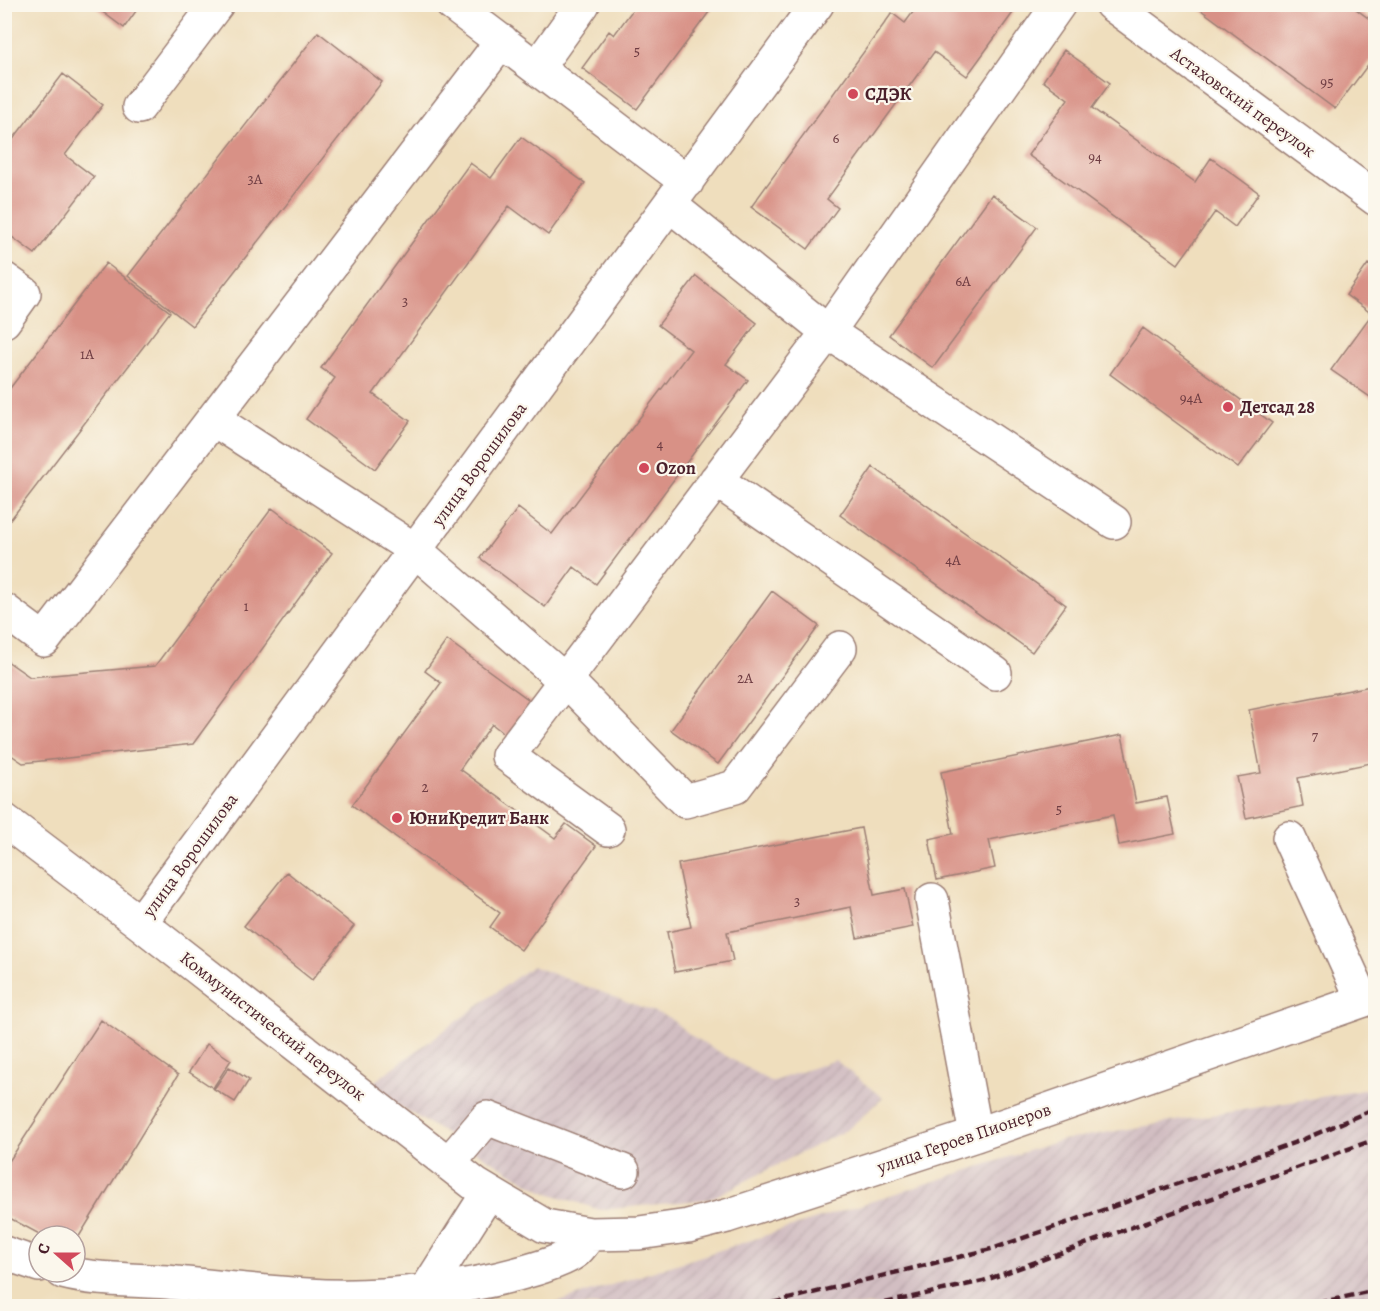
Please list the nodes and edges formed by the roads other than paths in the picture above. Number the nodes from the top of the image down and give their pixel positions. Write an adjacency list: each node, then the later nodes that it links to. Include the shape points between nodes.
1 (217, 4): 9 (street)
2 (452, 4): 7 (street)
3 (583, 4): 8 (street)
4 (818, 4): 10 (street, улица Ворошилова)
5 (1059, 4): 14 (street)
6 (1111, 4): 11 (street, Астаховский переулок)
7 (502, 41): 8 (street); 15 (street)
8 (537, 68): 10 (street)
9 (139, 107)
10 (678, 193): 14 (street); 18 (street, улица Ворошилова)
11 (1376, 199)
12 (4, 279): 13 (street, via 24,293)
13 (4, 321)
14 (828, 332): 16 (street); 17 (street)
15 (213, 419): 18 (street); 19 (street, via 44,640)
16 (716, 480): 21 (street); 22 (street)
17 (1114, 522)
18 (415, 550): 22 (street); 27 (street, улица Ворошилова)
19 (4, 610)
20 (840, 648): 22 (street, via 735,787 685,801)
21 (995, 673)
22 (565, 680): 24 (street, via 508,756)
23 (4, 820): 27 (street, Коммунистический переулок)
24 (608, 829)
25 (1289, 838): 28 (street)
26 (932, 900): 29 (street)
27 (140, 923): 30 (street, Коммунистический переулок)
28 (1369, 998): 29 (street, улица Героев Пионеров)
29 (976, 1135): 34 (street, улица Героев Пионеров, via 727,1216 639,1233)
30 (449, 1163): 31 (street, via 488,1118); 32 (street, Коммунистический переулок)
31 (623, 1171)
32 (488, 1193): 33 (street, Коммунистический переулок); 38 (street)
33 (545, 1226): 34 (street, улица Героев Пионеров)
34 (590, 1234): 38 (street, via 574,1252 558,1262 513,1276)
35 (4, 1253): 36 (street)
36 (27, 1261)
37 (87, 1278): 38 (street, via 309,1296)
38 (427, 1290)

